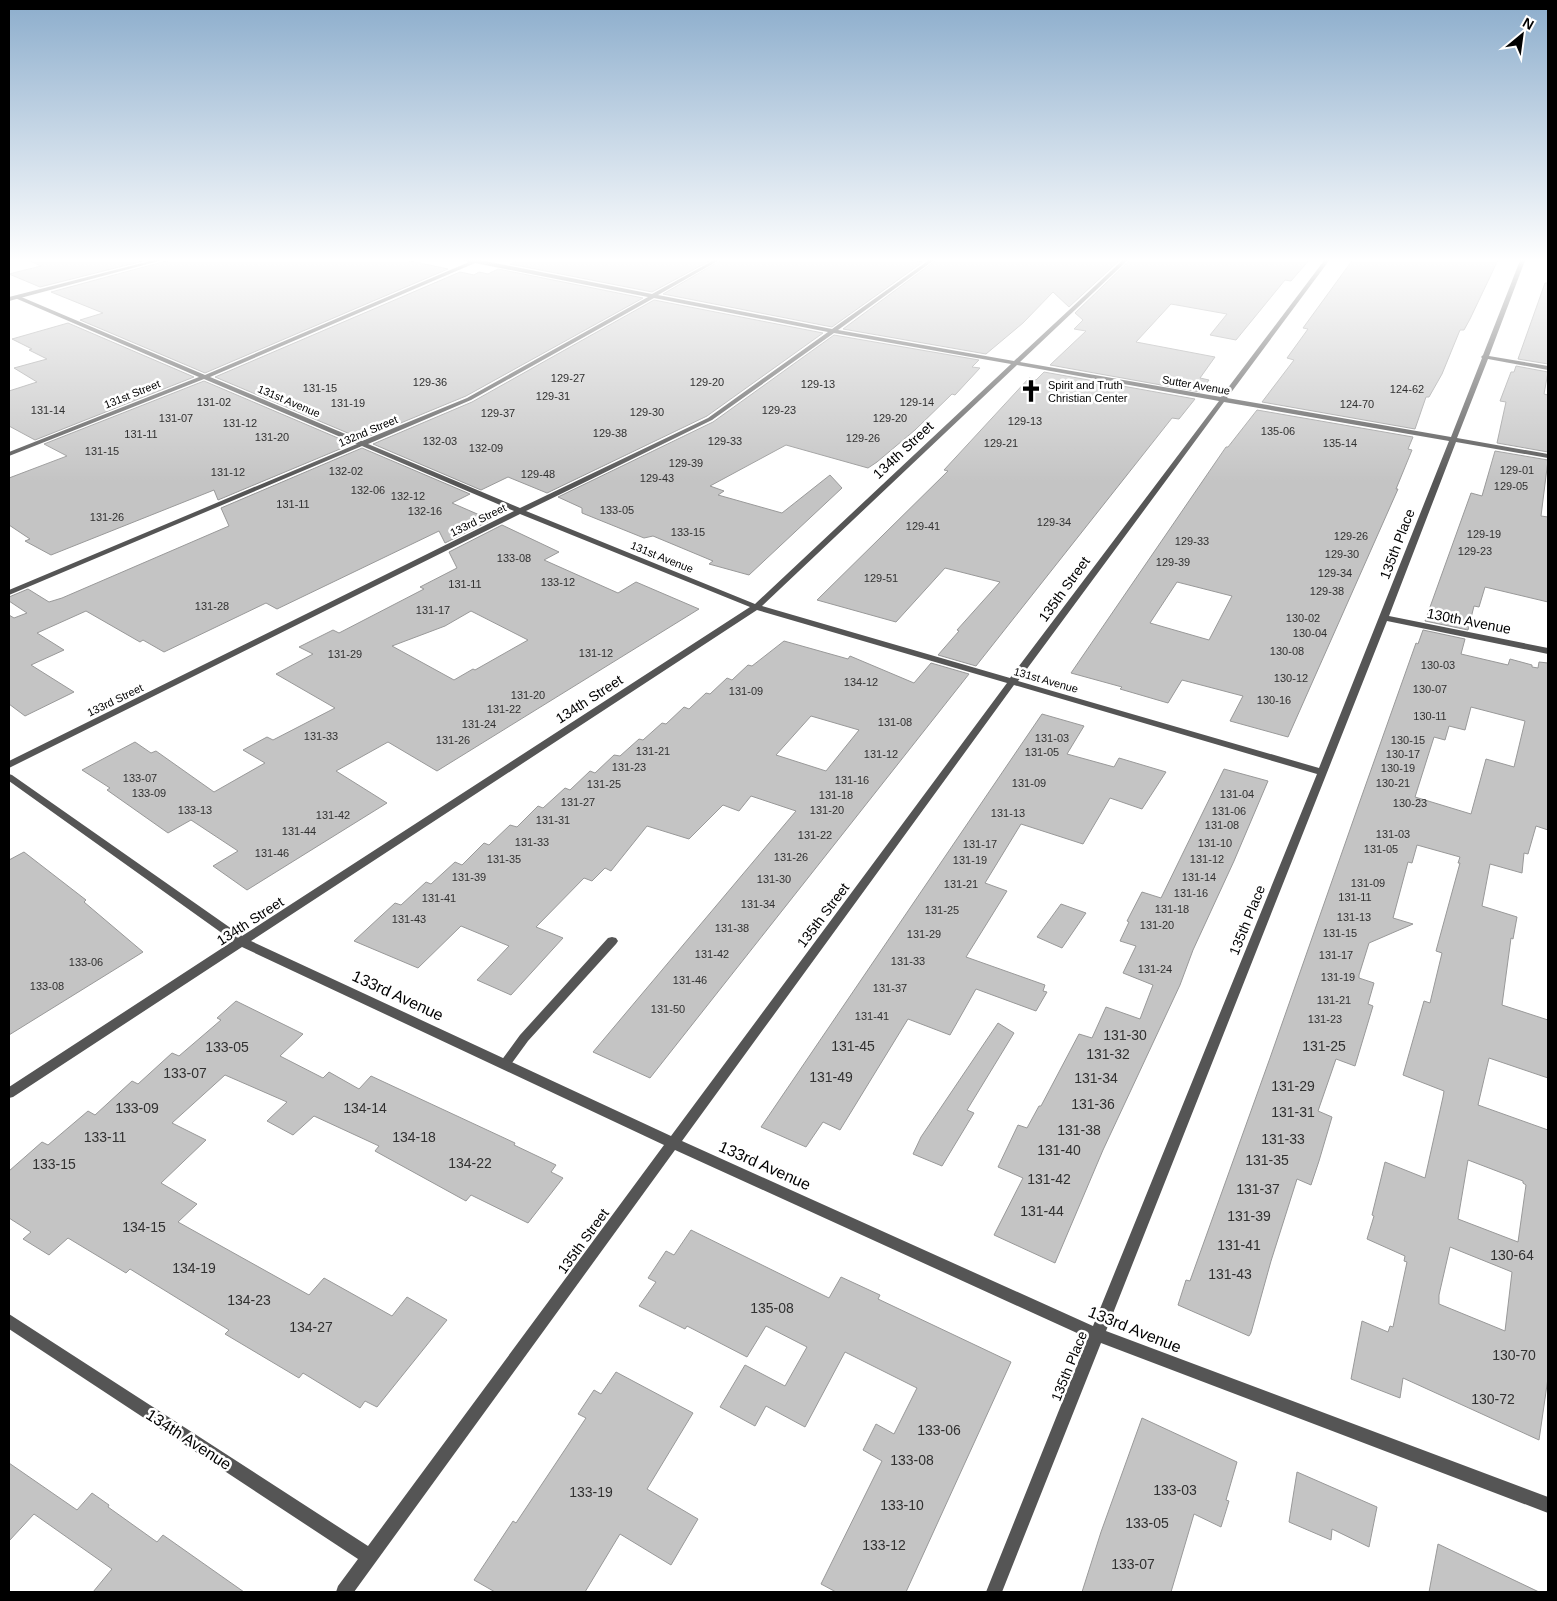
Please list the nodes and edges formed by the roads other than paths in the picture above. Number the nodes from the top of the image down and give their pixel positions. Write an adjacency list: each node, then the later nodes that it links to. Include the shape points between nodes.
1 (100, 333): 12 (street, 131st Avenue)
2 (308, 333): 12 (street, 131st Street)
3 (588, 333): 15 (street, 132nd Street, via 469,399)
4 (829, 333): 18 (street, 133rd Street, via 710,420)
5 (841, 333): 10 (street, Sutter Avenue)
6 (1049, 333): 10 (street, 134th Street)
7 (1273, 333): 13 (street, 135th Street)
8 (1494, 333): 9 (street, 135th Place)
9 (1484, 358): 11 (street); 14 (street, 135th Place)
10 (1017, 363): 13 (street, Sutter Avenue); 20 (street, 134th Street)
11 (1548, 368)
12 (204, 377): 15 (street, 131st Avenue); 16 (street, 131st Street)
13 (1222, 400): 14 (street, Sutter Avenue); 23 (street, 135th Street)
14 (1454, 440): 17 (street, Sutter Avenue); 21 (street, 135th Place)
15 (364, 444): 18 (street, 131st Avenue); 19 (street, 132nd Street)
16 (9, 454)
17 (1548, 456)
18 (520, 511): 20 (street, 131st Avenue); 24 (street, 133rd Street)
19 (9, 593)
20 (756, 607): 23 (street, 131st Avenue); 28 (street, 134th Street)
21 (1384, 618): 22 (street, 130th Avenue); 25 (street, 135th Place)
22 (1548, 650)
23 (1013, 683): 25 (street, 131st Avenue); 31 (street, 135th Street)
24 (9, 765)
25 (1322, 772): 33 (street, 135th Place)
26 (9, 777): 28 (street, 133rd Avenue)
27 (612, 941): 29 (street, via 524,1038)
28 (242, 942): 29 (street, 133rd Avenue); 30 (street, 134th Street)
29 (505, 1064): 31 (street, 133rd Avenue)
30 (9, 1093)
31 (673, 1143): 33 (street, 133rd Avenue); 35 (street, 135th Street)
32 (9, 1321): 35 (street, 134th Avenue)
33 (1098, 1334): 34 (street, 133rd Avenue); 37 (street, 135th Place)
34 (1548, 1506)
35 (370, 1557): 36 (street, 135th Street)
36 (344, 1592)
37 (994, 1592)

